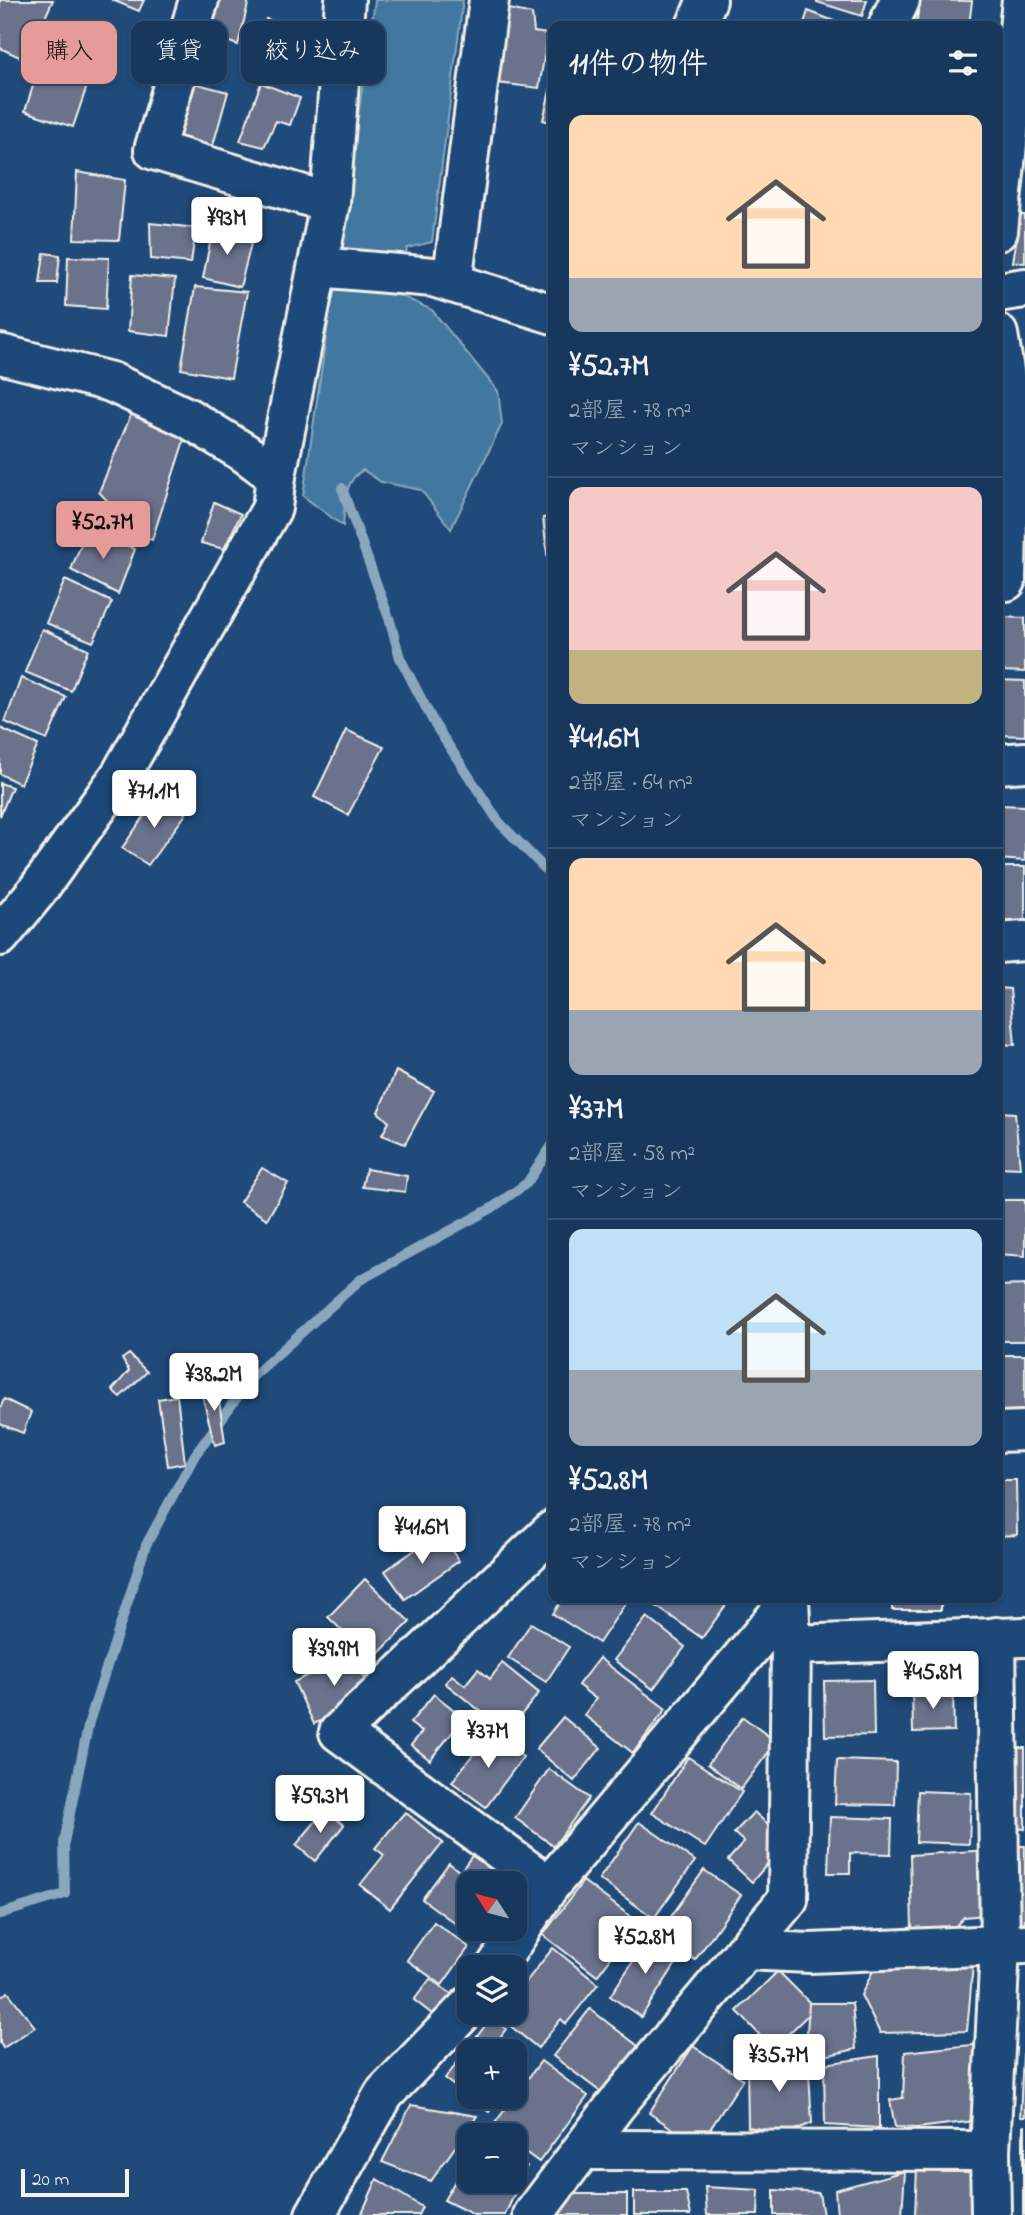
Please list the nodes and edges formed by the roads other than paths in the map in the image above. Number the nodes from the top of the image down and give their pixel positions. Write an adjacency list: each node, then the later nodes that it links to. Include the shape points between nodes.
1 (199, 0): 10 (street, via 154,150)
2 (345, 0): 10 (street)
3 (488, 0): 12 (street)
4 (707, 0): 7 (street)
5 (900, 0): 8 (street)
6 (1022, 0): 9 (street)
7 (698, 21)
8 (890, 21)
9 (1003, 182)
10 (330, 203): 11 (street)
11 (326, 268): 12 (street); 18 (street)
12 (443, 280): 15 (street)
13 (1025, 288): 14 (street)
14 (1003, 291)
15 (548, 312)
16 (0, 354): 18 (street, via 111,382 188,418)
17 (1003, 364): 19 (street, via 1009,401)
18 (276, 476): 22 (street, via 272,508 120,776)
19 (1010, 581)
20 (1025, 762): 21 (street)
21 (1003, 764)
22 (0, 936)
23 (1025, 941): 24 (street)
24 (1003, 943)
25 (1025, 1431): 26 (street)
26 (1003, 1432)
27 (548, 1535): 32 (street, via 339,1732)
28 (786, 1603): 32 (street)
29 (789, 1603): 31 (street)
30 (1010, 1637): 31 (street); 33 (street)
31 (791, 1645): 34 (street, via 788,1899)
32 (549, 1886): 35 (street)
33 (1013, 1945): 34 (street); 38 (street)
34 (745, 1950): 37 (street)
35 (504, 1955)
36 (457, 2018): 39 (street, via 384,2094)
37 (583, 2150): 38 (street); 40 (street)
38 (990, 2151): 41 (street)
39 (316, 2215)
40 (533, 2215)
41 (991, 2215)

